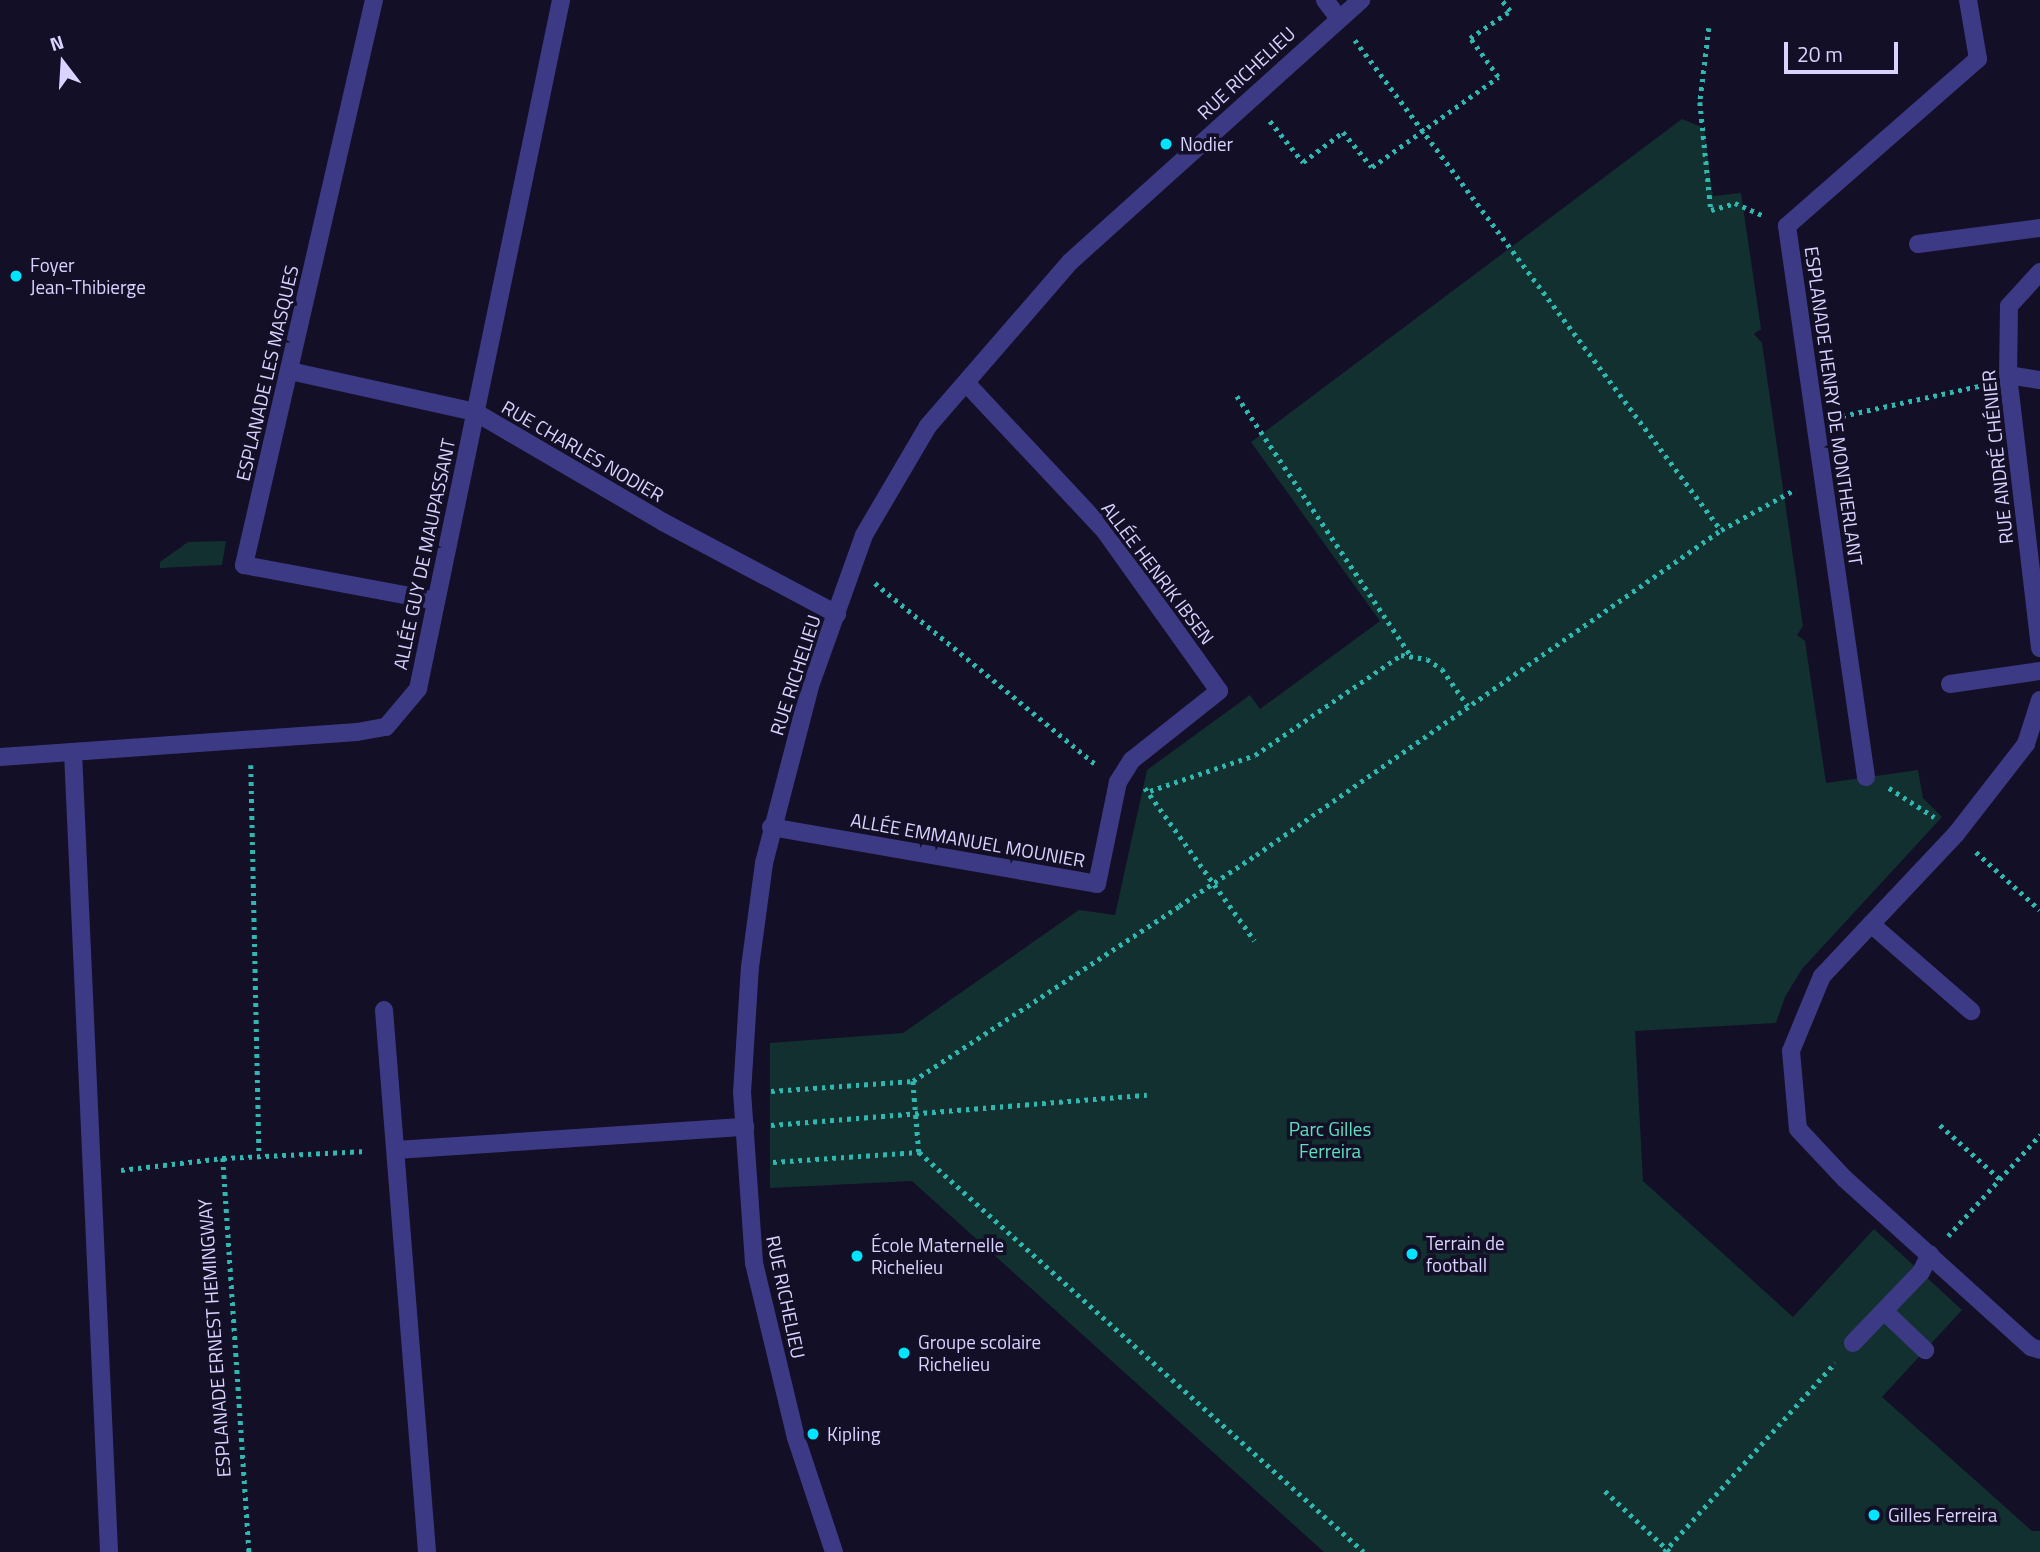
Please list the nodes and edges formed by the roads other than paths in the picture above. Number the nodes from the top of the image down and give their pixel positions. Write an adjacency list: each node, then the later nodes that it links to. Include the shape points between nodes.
1 (374, 0): 10 (street, ESPLANADE LES MASQUES)
2 (561, 0): 14 (street, ALLÉE GUY DE MAUPASSANT)
3 (1325, 0): 6 (street)
4 (1362, 0): 6 (street, RUE RICHELIEU)
5 (1968, 0): 24 (street, ESPLANADE HENRY DE MONTHERLANT, via 1978,59 1787,226)
6 (1338, 17): 13 (street, RUE RICHELIEU, via 1070,262)
7 (2040, 228): 8 (street)
8 (1918, 244)
9 (2040, 272): 11 (street, RUE ANDRÉ CHÉNIER, via 2009,306)
10 (290, 371): 14 (street, RUE CHARLES NODIER); 16 (street, ESPLANADE LES MASQUES, via 244,565)
11 (2008, 374): 12 (street); 15 (street, RUE ANDRÉ CHÉNIER)
12 (2040, 380)
13 (966, 383): 17 (street, RUE RICHELIEU, via 928,426 864,535); 25 (street, ALLÉE HENRIK IBSEN, via 1105,531 1219,691 1132,760)
14 (475, 412): 16 (street, ALLÉE GUY DE MAUPASSANT); 17 (street, RUE CHARLES NODIER, via 663,522)
15 (2036, 590): 18 (street, RUE ANDRÉ CHÉNIER)
16 (436, 601): 22 (street, ALLÉE GUY DE MAUPASSANT, via 418,689 386,727)
17 (837, 614): 26 (street, RUE RICHELIEU, via 810,686)
18 (2040, 649)
19 (2040, 671): 20 (street)
20 (1950, 684)
21 (2040, 700): 27 (street, via 2026,744 1956,834)
22 (73, 752): 23 (street, ALLÉE GUY DE MAUPASSANT); 37 (street)
23 (0, 757)
24 (1866, 778)
25 (1118, 782): 26 (street, ALLÉE EMMANUEL MOUNIER, via 1097,884)
26 (771, 827): 30 (street, RUE RICHELIEU, via 750,967 742,1093)
27 (1871, 924): 29 (street); 32 (street, via 1822,976 1791,1051 1798,1129 1845,1179)
28 (384, 1010): 31 (street)
29 (1971, 1011)
30 (745, 1127): 31 (street); 39 (street, RUE RICHELIEU, via 754,1263 796,1438)
31 (396, 1150): 38 (street)
32 (1930, 1254): 33 (street, via 1921,1272); 36 (street)
33 (1884, 1311): 34 (street); 35 (street)
34 (1853, 1343)
35 (1925, 1350)
36 (2040, 1350)
37 (110, 1552)
38 (427, 1552)
39 (834, 1552)

